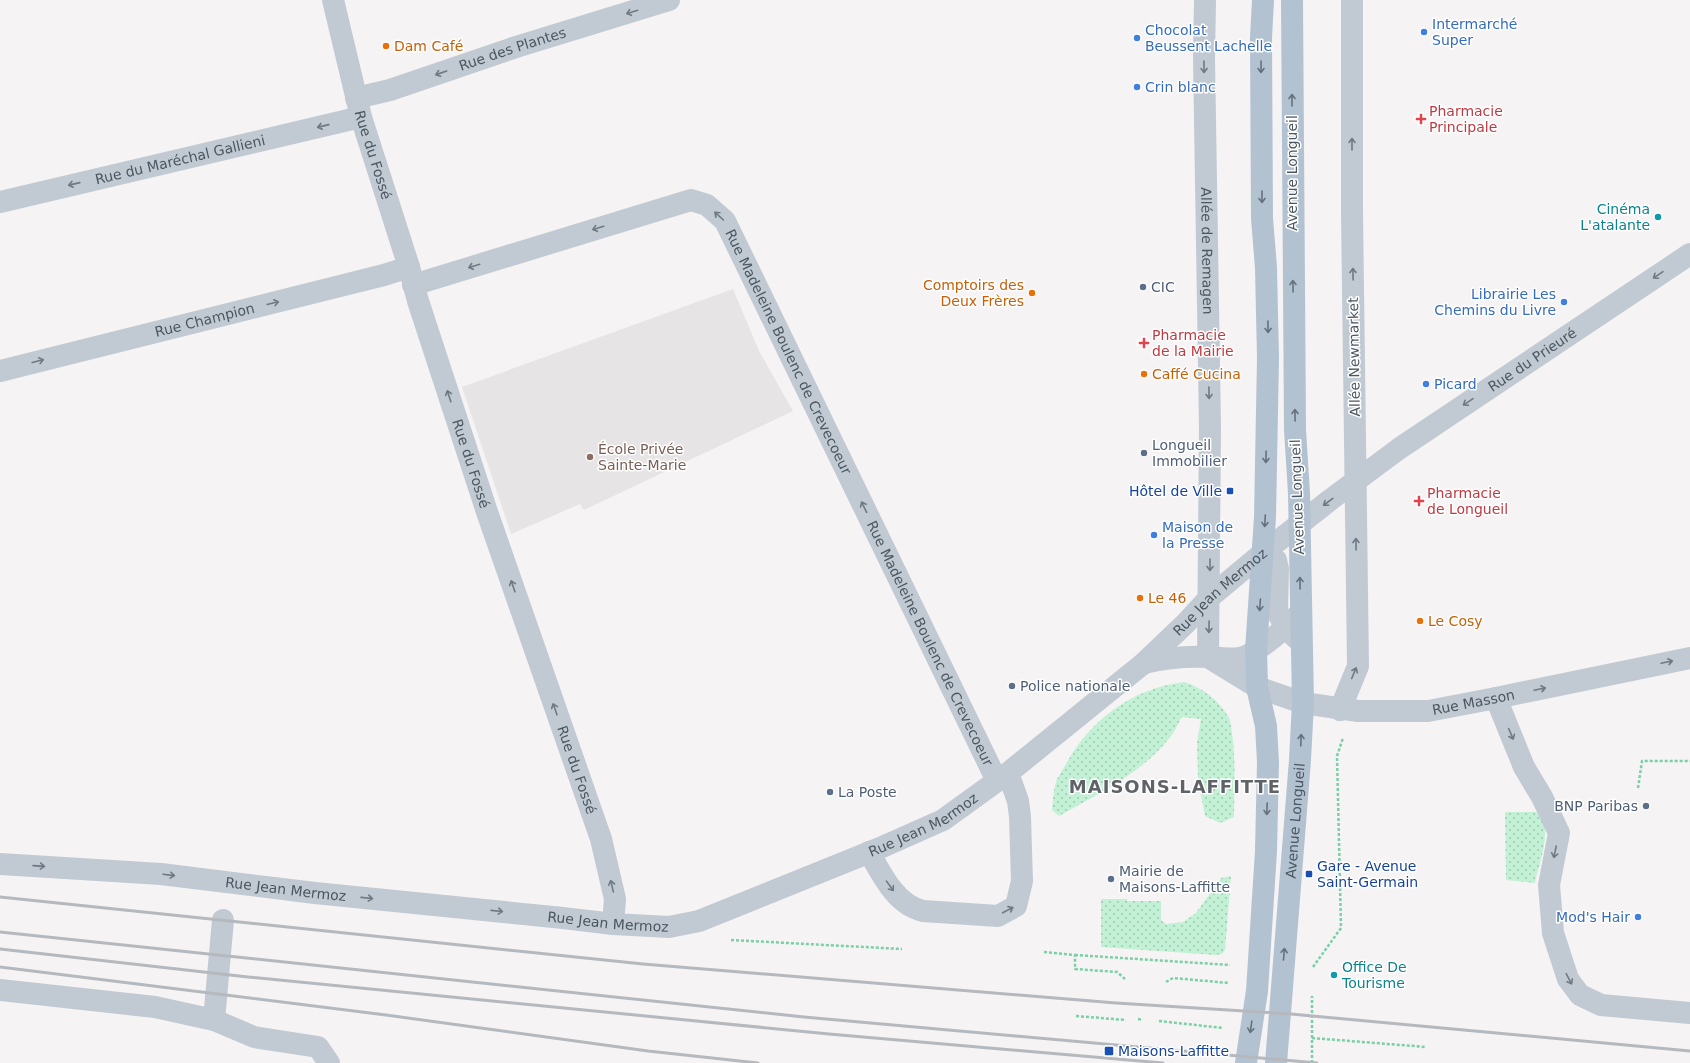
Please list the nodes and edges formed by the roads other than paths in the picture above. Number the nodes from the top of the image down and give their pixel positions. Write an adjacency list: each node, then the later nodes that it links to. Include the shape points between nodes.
1 (333, 0): 7 (street, Rue du Fossé)
2 (669, 0): 7 (street, Rue des Plantes, one-way to 7, via 516,47 390,90)
3 (1205, 0): 15 (street, Allée de Remagen, one-way to 15)
4 (1263, 0): 14 (main road, Avenue Longueil, one-way to 14, via 1262,218 1268,358)
5 (1292, 0): 13 (main road, Avenue Longueil, one-way to 5, via 1295,430)
6 (1352, 0): 12 (street, Allée Newmarket, one-way to 6)
7 (358, 107): 8 (street, Rue du Maréchal Gallieni, one-way to 8); 10 (street, Rue du Fossé)
8 (0, 202)
9 (1690, 254): 12 (street, Rue du Prieuré, one-way to 12, via 1400,448)
10 (411, 276): 11 (street, Rue Champion, one-way to 10, via 376,277); 25 (street, Rue Madeleine Boulenc de Crevecoeur, one-way to 10, via 725,221 707,205 691,200); 29 (street, Rue du Fossé, one-way to 10, via 615,899 600,839 487,512)
11 (0, 371)
12 (1355, 481): 13 (street, Rue du Prieuré, one-way to 13); 24 (street, Allée Newmarket, one-way to 12, via 1358,666)
13 (1299, 524): 14 (street, Rue Jean Mermoz); 16 (main road, Avenue Longueil, one-way to 13)
14 (1264, 552): 15 (street, Rue Jean Mermoz); 16 (street, via 1276,560 1278,569 1277,612); 17 (main road, Avenue Longueil, one-way to 17)
15 (1210, 597): 18 (street, Allée de Remagen, one-way to 18); 20 (street, Rue Jean Mermoz)
16 (1293, 620): 17 (street, Rue Jean Mermoz); 23 (main road, Avenue Longueil, via 1302,644)
17 (1256, 650): 18 (street, Rue Jean Mermoz, via 1239,658); 21 (main road, Avenue Longueil)
18 (1208, 657): 20 (street, Rue Jean Mermoz, via 1164,658); 21 (street, Rue Masson)
19 (1690, 658): 22 (street, Rue Masson, one-way to 19)
20 (1144, 663): 25 (street, Rue Jean Mermoz)
21 (1257, 687): 23 (street, Rue Masson); 34 (main road, Avenue Longueil, one-way to 34, via 1266,726 1268,762 1266,851 1257,991)
22 (1496, 698): 24 (street, Rue Masson, via 1428,711); 31 (street, one-way to 31, via 1524,767 1559,833 1548,885 1553,933 1568,979 1580,995 1601,1005)
23 (1302, 703): 24 (street, Rue Masson); 35 (main road, Avenue Longueil, one-way to 23, via 1300,760)
24 (1349, 710)
25 (1003, 777): 26 (street, Rue Jean Mermoz, via 943,820); 26 (street, Rue Madeleine Boulenc de Crevecoeur, one-way to 25, via 890,888 913,909 998,916 1016,906 1022,881 1020,817 1018,801)
26 (869, 852): 29 (street, Rue Jean Mermoz, via 699,921 669,927)
27 (0, 864): 29 (street, Rue Jean Mermoz, one-way to 29, via 161,874)
28 (223, 920): 32 (street)
29 (613, 924)
30 (0, 990): 32 (street, via 155,1007)
31 (1690, 1013)
32 (214, 1020): 33 (street, via 254,1037 318,1047)
33 (329, 1063)
34 (1246, 1063)
35 (1276, 1063)

